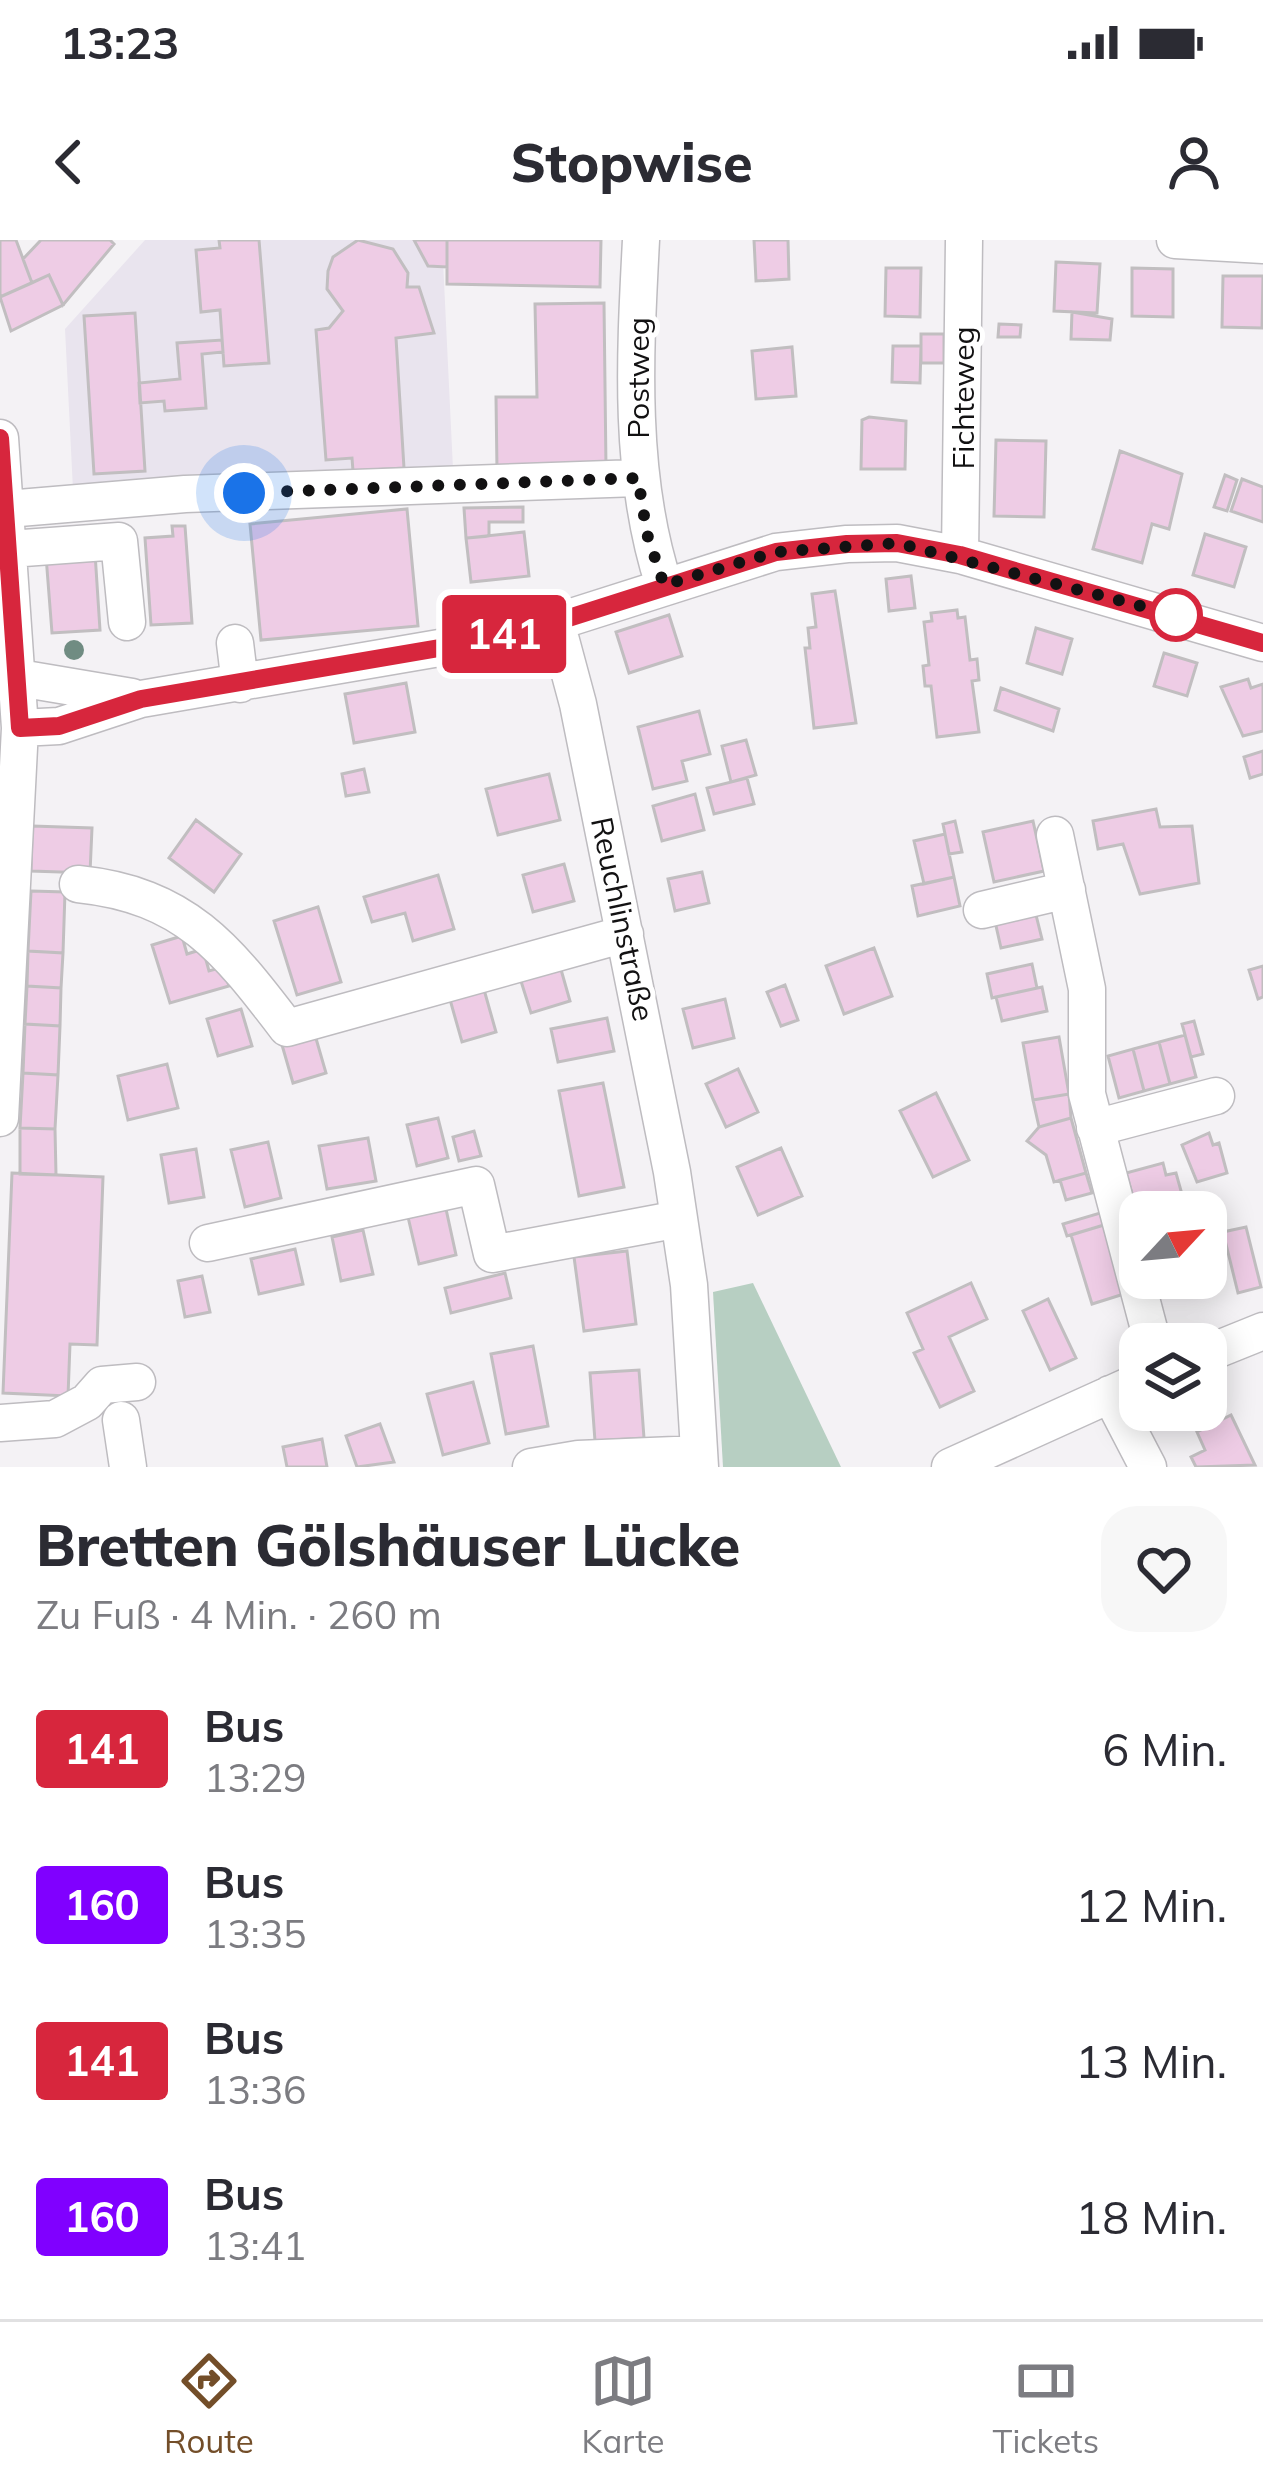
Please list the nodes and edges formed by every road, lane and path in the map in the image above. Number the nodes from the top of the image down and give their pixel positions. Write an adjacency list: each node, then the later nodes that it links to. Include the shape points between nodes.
1 (641, 240): 6 (street, Postweg)
2 (964, 240): 9 (street, Fichteweg)
3 (1175, 240): 4 (street)
4 (1263, 244)
5 (0, 438): 7 (street)
6 (638, 478): 7 (street, via 184,494); 10 (street, Postweg)
7 (7, 509): 8 (street)
8 (10, 549): 11 (street, via 119,542); 17 (street)
9 (960, 555): 10 (street, via 897,543 814,547); 14 (street)
10 (664, 585): 12 (street)
11 (128, 622)
12 (556, 622): 15 (street); 22 (street, Reuchlinstraße)
13 (235, 643): 15 (street)
14 (1263, 643)
15 (240, 684): 16 (street)
16 (141, 699): 17 (street); 17 (street, via 59,726)
17 (14, 700): 24 (street, via 24,881)
18 (1055, 836): 20 (street)
19 (78, 884): 22 (street, via 129,889 190,918 236,961 287,1028)
20 (1067, 890): 21 (street); 25 (street, via 1087,989 1087,1094)
21 (982, 910)
22 (626, 934): 26 (street, Reuchlinstraße)
23 (1216, 1096): 25 (street)
24 (0, 1118)
25 (1095, 1128): 28 (street)
26 (679, 1219): 27 (street, via 492,1254 476,1185); 36 (street, Reuchlinstraße)
27 (208, 1243)
28 (1147, 1323)
29 (1263, 1331): 30 (street)
30 (1227, 1346)
31 (137, 1382): 34 (street, via 102,1385 64,1414)
32 (1119, 1390): 39 (street)
33 (122, 1420): 37 (street)
34 (1, 1423)
35 (1138, 1431): 40 (street)
36 (699, 1461): 38 (street, Reuchlinstraße, via 578,1459)
37 (128, 1467)
38 (531, 1467)
39 (950, 1467)
40 (1148, 1467)

